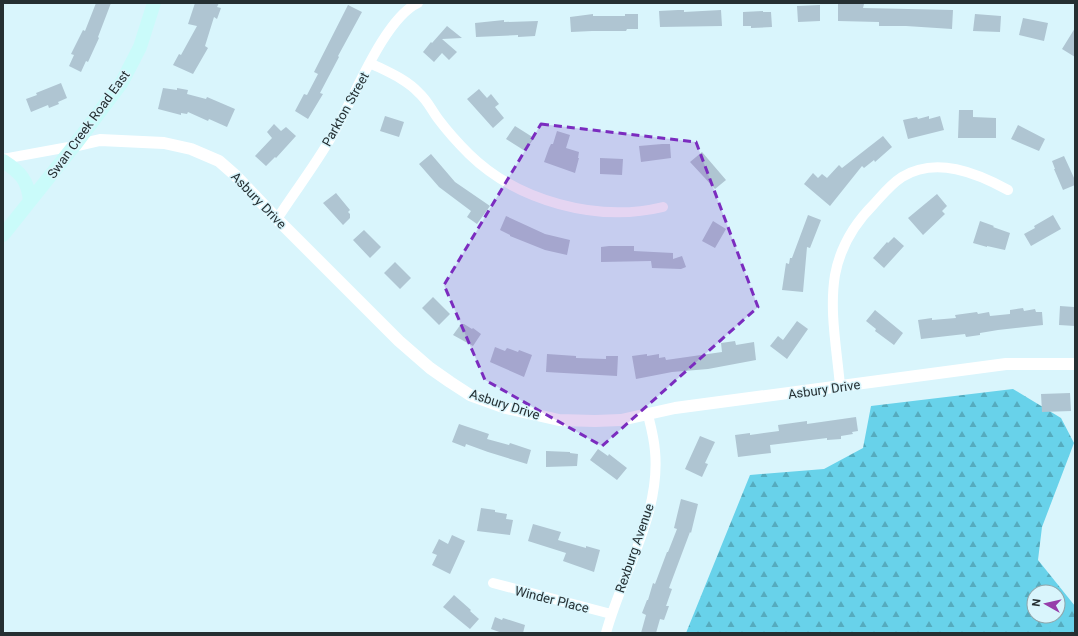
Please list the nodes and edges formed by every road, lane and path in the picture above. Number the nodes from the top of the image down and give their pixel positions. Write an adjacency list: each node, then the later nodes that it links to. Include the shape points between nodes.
1 (154, 3): 4 (main road, Swan Creek Road East, via 140,46 122,82)
2 (418, 3): 3 (street, Parkton Street, via 410,7 390,28)
3 (370, 63): 8 (street, via 396,76 419,92 450,133 470,154 496,176 518,189 561,205 594,210 635,211); 9 (street, Parkton Street, via 337,128)
4 (74, 146): 5 (street, Asbury Drive); 7 (main road, Swan Creek Road East); 9 (street, Asbury Drive, via 100,140 164,143 191,149 219,161 236,175)
5 (3, 160): 7 (main road, via 24,179)
6 (1008, 190): 12 (street, via 986,178 961,170 924,169 902,177 868,210 846,242 836,275 833,297)
7 (30, 201): 10 (main road, Swan Creek Road East)
8 (663, 207)
9 (277, 219): 13 (street, Asbury Drive, via 399,341 437,373 470,395 506,408 559,420 621,420)
10 (3, 235)
11 (1075, 364): 12 (street, Asbury Drive, via 1006,364)
12 (840, 386): 13 (street, Asbury Drive, via 675,408)
13 (648, 415): 15 (street, Rexburg Avenue, via 656,452 650,506)
14 (493, 583): 15 (street, Winder Place)
15 (611, 614): 16 (street, Rexburg Avenue)
16 (606, 633)

